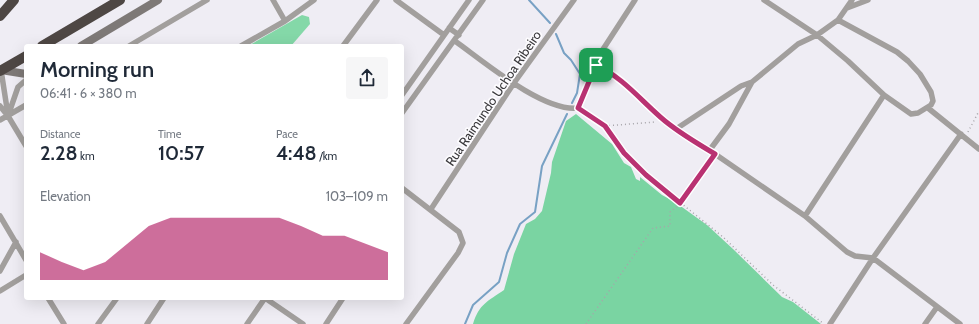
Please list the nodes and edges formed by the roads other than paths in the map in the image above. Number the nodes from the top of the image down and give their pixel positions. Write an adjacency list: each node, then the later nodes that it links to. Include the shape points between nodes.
1 (14, 0): 17 (highway)
2 (120, 0): 25 (highway)
3 (158, 0): 26 (street)
4 (207, 0): 27 (street)
5 (273, 0): 19 (street)
6 (314, 0): 19 (street)
7 (377, 0): 29 (street)
8 (396, 0): 21 (street)
9 (469, 0): 20 (street)
10 (483, 0): 22 (street)
11 (574, 0): 36 (street, Rua Raimundo Uchoa Ribeiro)
12 (635, 0): 31 (street, via 603,49)
13 (764, 0): 23 (street)
14 (852, 0): 16 (street)
15 (868, 0): 16 (street)
16 (847, 8): 18 (street)
17 (0, 16)
18 (838, 20): 23 (street); 41 (street, via 897,52 908,61 931,92 933,101)
19 (285, 21): 28 (street)
20 (449, 28): 21 (street); 22 (street)
21 (444, 35): 37 (street)
22 (459, 35): 24 (street)
23 (817, 35): 35 (street, via 798,44); 38 (street)
24 (455, 41): 36 (street); 42 (street)
25 (45, 44)
26 (84, 44)
27 (132, 44)
28 (245, 44)
29 (344, 44)
30 (24, 57): 32 (highway)
31 (596, 65): 36 (street, via 578,108 556,106); 45 (street, via 622,81)
32 (1, 71): 33 (street); 43 (street)
33 (24, 74)
34 (24, 82): 43 (street, via 18,87)
35 (752, 82): 45 (street, via 741,86); 49 (street, via 729,124)
36 (514, 83): 51 (street, Rua Raimundo Uchoa Ribeiro)
37 (404, 92)
38 (884, 95): 41 (street, via 911,114); 53 (street)
39 (0, 106): 43 (street)
40 (24, 106): 43 (street)
41 (928, 108): 46 (street)
42 (404, 111)
43 (8, 116): 44 (street); 47 (street)
44 (0, 120)
45 (676, 129): 49 (street)
46 (962, 135): 48 (street); 56 (street)
47 (24, 143)
48 (979, 150)
49 (709, 151): 53 (street)
50 (404, 189): 51 (street)
51 (431, 209): 73 (street, via 462,236 462,243)
52 (0, 216): 54 (street)
53 (805, 216): 56 (street, via 849,254)
54 (16, 242): 55 (street); 57 (street)
55 (24, 256)
56 (873, 258): 66 (street); 74 (street)
57 (0, 271)
58 (24, 276): 59 (street)
59 (0, 291)
60 (49, 300): 67 (street)
61 (116, 300): 68 (street)
62 (163, 300): 69 (street)
63 (264, 300): 70 (street)
64 (268, 300): 71 (street)
65 (342, 300): 72 (street)
66 (937, 307): 75 (street); 76 (street)
67 (61, 323)
68 (98, 324)
69 (147, 324)
70 (247, 324)
71 (302, 324)
72 (326, 324)
73 (406, 324)
74 (830, 324)
75 (925, 324)
76 (960, 324)

